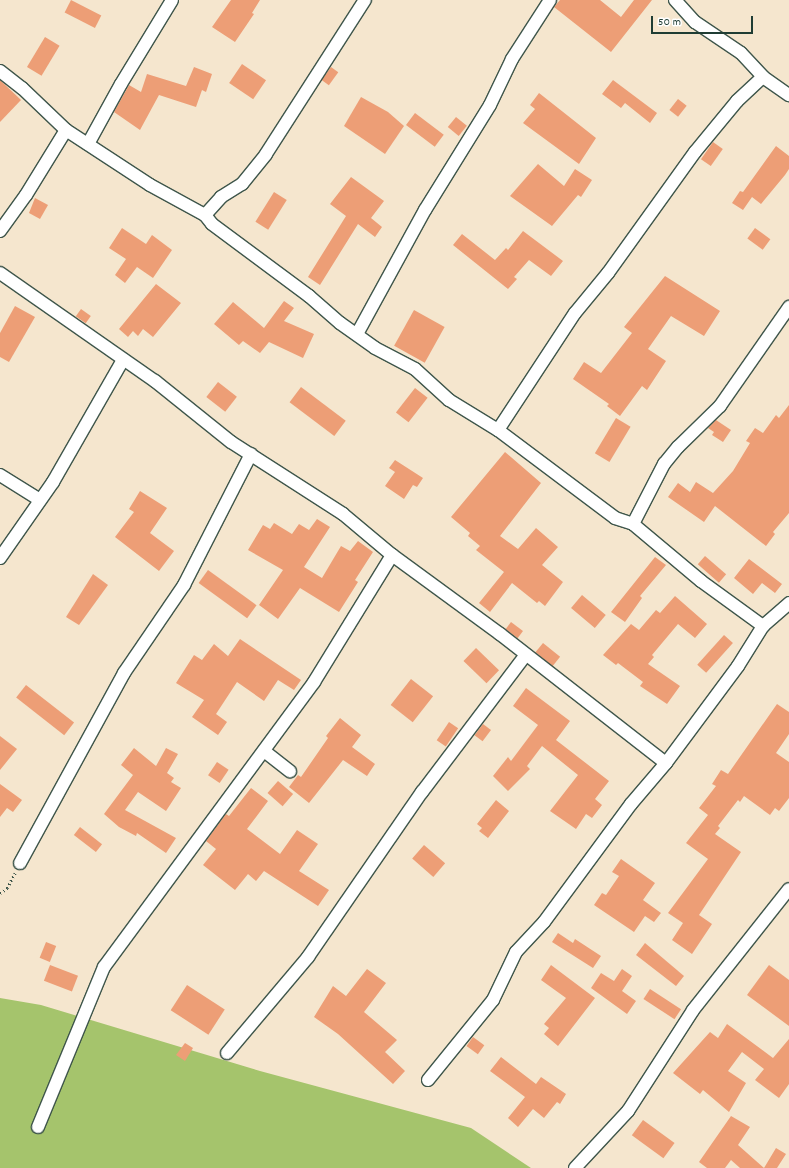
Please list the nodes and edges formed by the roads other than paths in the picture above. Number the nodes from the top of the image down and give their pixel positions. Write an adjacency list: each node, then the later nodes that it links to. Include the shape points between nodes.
1 (172, 0): 9 (street)
2 (365, 0): 10 (street, via 266,154 242,184 221,197)
3 (550, 0): 14 (street, via 512,59 490,105 425,210)
4 (675, 0): 6 (street, via 695,22 741,53)
5 (0, 71): 8 (street, via 40,104)
6 (763, 77): 7 (street); 16 (street, via 737,101 695,152 608,273 575,314)
7 (789, 95)
8 (66, 130): 9 (street); 11 (street, via 26,195)
9 (88, 144): 10 (street, via 150,185)
10 (205, 216): 14 (street, via 212,224 309,296 325,312)
11 (0, 231)
12 (0, 273): 15 (street)
13 (789, 307): 20 (street, via 720,406 664,464)
14 (357, 334): 16 (street, via 375,348 415,369 449,400)
15 (123, 360): 17 (street); 19 (street)
16 (498, 430): 20 (street, via 615,518)
17 (251, 454): 21 (street, via 343,514); 29 (street, via 184,585 124,673)
18 (0, 475): 19 (street)
19 (40, 500): 22 (street)
20 (633, 524): 24 (street, via 701,582)
21 (392, 555): 25 (street, via 500,634); 26 (street, via 314,682)
22 (0, 558)
23 (789, 603): 24 (street)
24 (763, 626): 27 (street, via 738,666)
25 (525, 656): 27 (street); 31 (street, via 422,792 308,957)
26 (264, 751): 28 (street); 33 (street, via 243,775 216,816 184,855 104,967)
27 (666, 763): 32 (street, via 631,804 544,922 516,952 493,1000)
28 (290, 771)
29 (20, 863)
30 (789, 889): 34 (street, via 692,1010 628,1111)
31 (227, 1053)
32 (428, 1080)
33 (38, 1127)
34 (575, 1168)

